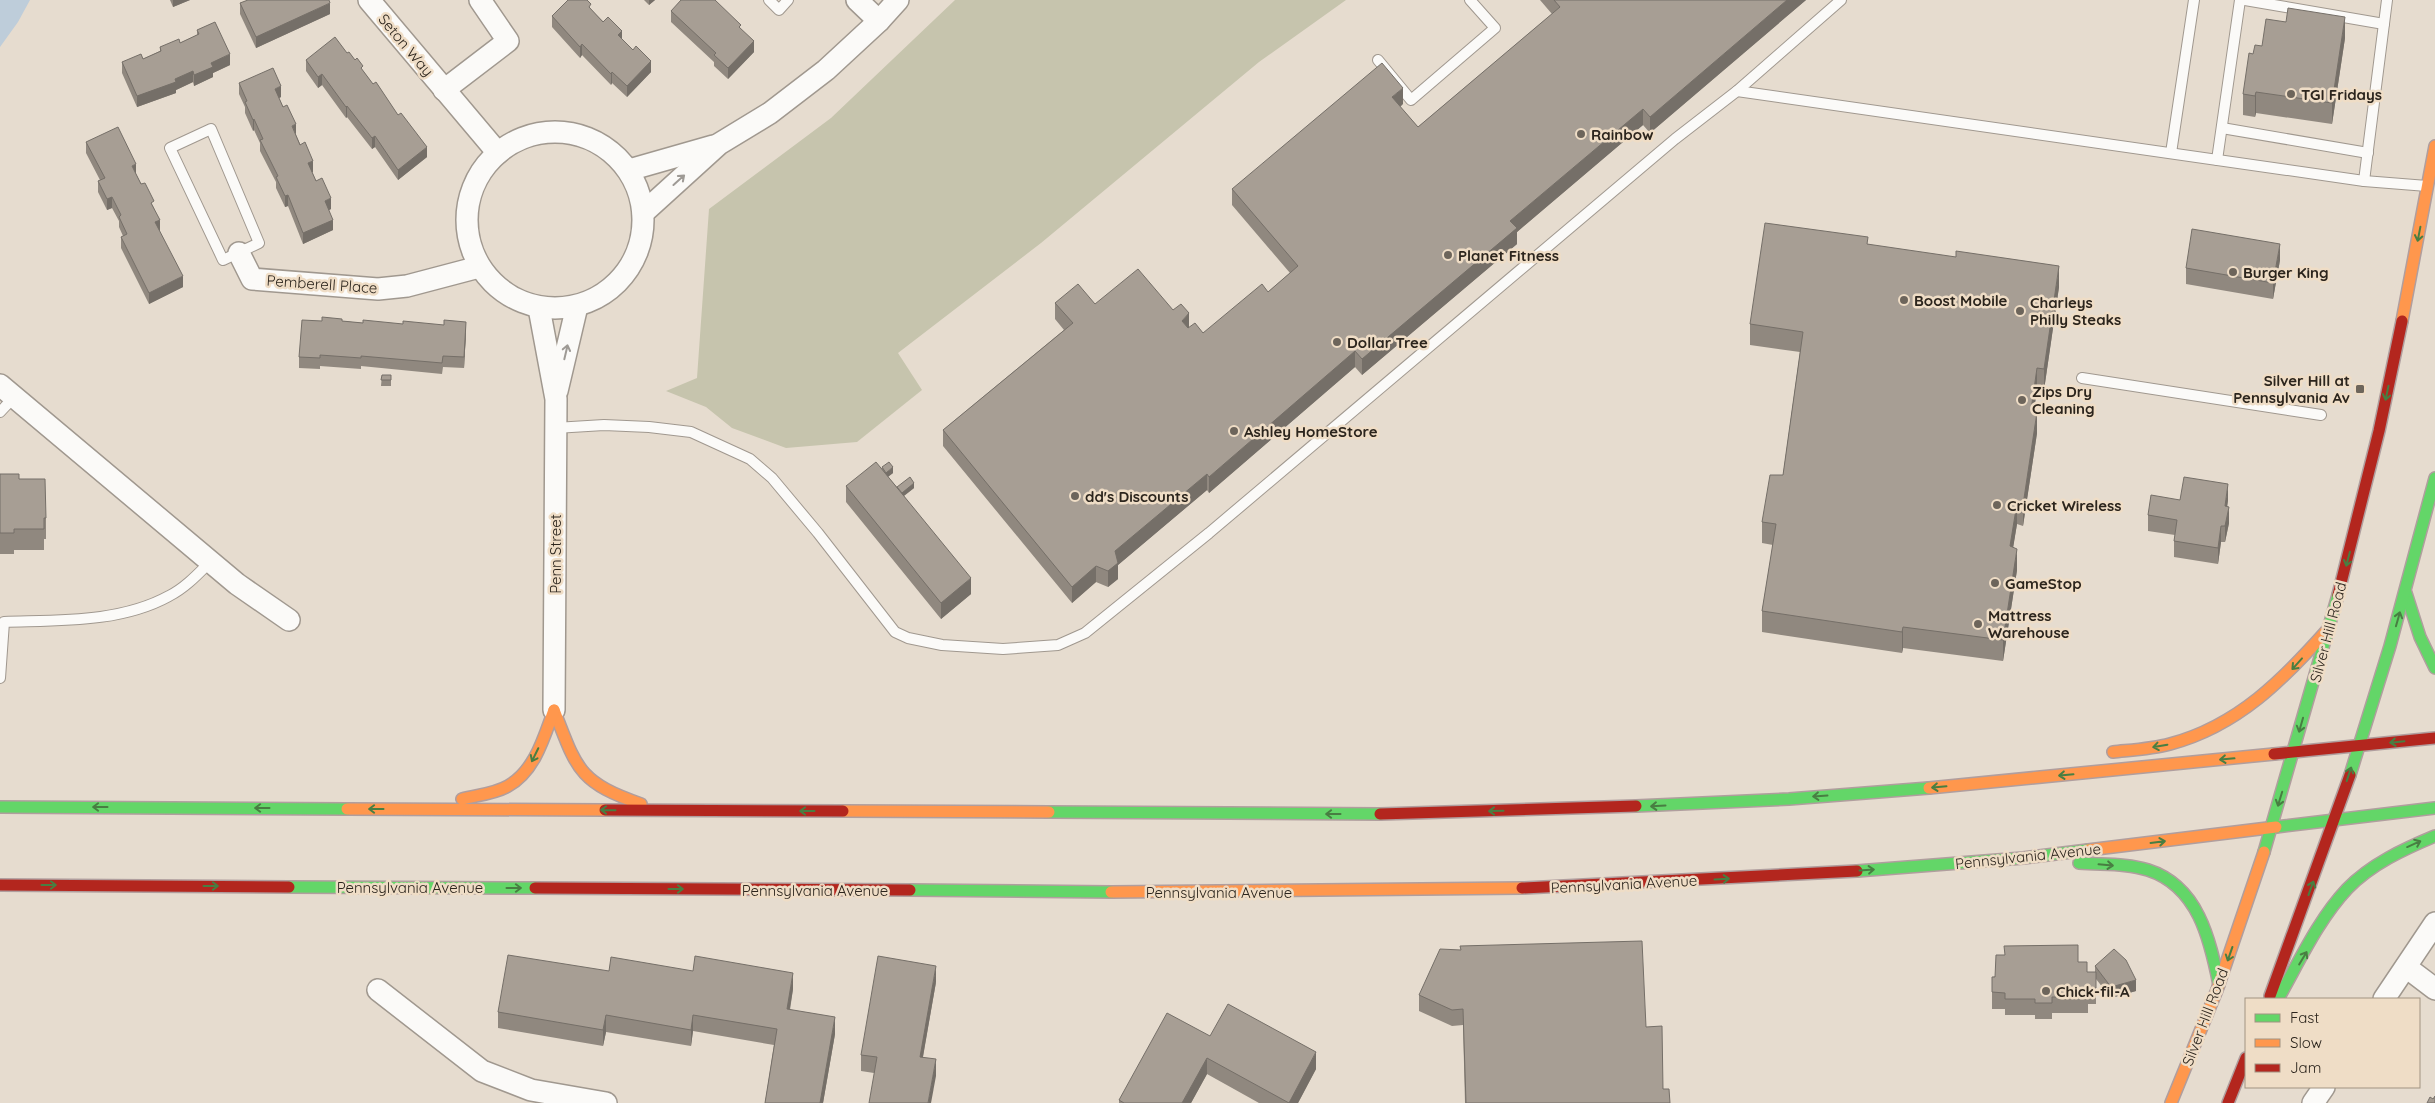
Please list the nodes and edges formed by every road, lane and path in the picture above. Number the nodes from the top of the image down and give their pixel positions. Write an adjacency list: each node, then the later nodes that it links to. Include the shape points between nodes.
1 (368, 0): 16 (street, Seton Way)
2 (480, 0): 16 (street, Seton Way, via 508,41)
3 (768, 0): 4 (lane, via 779,10)
4 (788, 0)
5 (857, 0): 13 (street)
6 (898, 0): 13 (street)
7 (1470, 0): 15 (lane, via 1495,28 1411,100)
8 (1841, 0): 17 (lane)
9 (2194, 0): 22 (lane)
10 (2240, 0): 18 (lane)
11 (2245, 0): 14 (lane)
12 (2387, 0): 14 (lane)
13 (879, 21): 19 (street, via 826,70 777,108)
14 (2384, 24): 23 (lane)
15 (1378, 60)
16 (444, 90): 21 (street, Seton Way)
17 (1737, 91): 22 (lane); 37 (lane, via 1675,139 1209,533 1084,633 1058,645 1003,649 942,645 908,638 895,632 772,478 750,459 692,432 604,425)
18 (2222, 128): 23 (lane); 24 (lane)
19 (719, 144): 25 (street); 28 (street, one-way to 19)
20 (2435, 146): 27 (main road, Silver Hill Road)
21 (498, 153): 25 (street, via 530,136 564,133 578,135 603,146); 30 (street, via 478,178 468,206 469,242)
22 (2171, 153): 24 (lane)
23 (2368, 153): 26 (lane)
24 (2218, 160): 26 (lane)
25 (629, 170): 28 (street)
26 (2364, 181): 27 (lane)
27 (2428, 186): 42 (main road, Silver Hill Road, one-way to 42, via 2375,452)
28 (643, 213): 31 (street, via 638,250 623,276 604,294)
29 (239, 253): 29 (lane, via 223,260 170,148 211,129 259,243); 30 (street, Pemberell Place, via 252,279 378,289 407,286)
30 (479, 266): 32 (street, via 503,292)
31 (577, 306): 32 (street); 35 (street, Penn Street, one-way to 31)
32 (539, 308): 35 (street, Penn Street)
33 (2082, 378): 36 (lane)
34 (5, 398): 39 (street)
35 (556, 399): 37 (street, Penn Street)
36 (2321, 415)
37 (555, 428): 45 (street, Penn Street)
38 (2435, 478): 40 (main road)
39 (210, 562): 41 (street); 44 (lane, via 170,596 144,607 93,617 4,622)
40 (2406, 593): 43 (main road, via 2420,637); 47 (main road, one-way to 40)
41 (289, 620)
42 (2329, 628): 48 (main road, Silver Hill Road, one-way to 48); 49 (main road, one-way to 49, via 2276,687 2240,714 2185,740)
43 (2435, 668)
44 (0, 678)
45 (554, 710): 54 (main road, one-way to 54, via 532,761 517,779 498,790); 55 (main road, via 578,764 590,780 607,791)
46 (2435, 738): 47 (main road, one-way to 47)
47 (2358, 746): 48 (main road); 56 (main road, one-way to 47)
48 (2293, 752): 51 (main road, one-way to 51); 57 (main road, Silver Hill Road, one-way to 57)
49 (2105, 753)
50 (2060, 763): 51 (main road)
51 (1987, 782): 55 (main road, one-way to 55, via 1708,804 1384,814)
52 (0, 807): 54 (main road, one-way to 52)
53 (2435, 808): 56 (main road, Pennsylvania Avenue)
54 (425, 809): 55 (main road, one-way to 54)
55 (656, 810)
56 (2334, 820): 57 (main road, Pennsylvania Avenue); 66 (main road, one-way to 56)
57 (2271, 828): 59 (main road, Pennsylvania Avenue, one-way to 57); 63 (main road, Silver Hill Road, one-way to 63)
58 (2435, 836): 67 (main road, one-way to 58, via 2327,917 2348,889 2392,856)
59 (2023, 858): 60 (main road, Pennsylvania Avenue, one-way to 59, via 1344,892 1656,883); 63 (main road, one-way to 63, via 2148,870 2172,882 2189,898 2205,926)
60 (0, 885)
61 (2435, 923): 62 (street)
62 (2406, 967): 65 (street); 68 (street)
63 (2219, 985): 72 (main road, Silver Hill Road)
64 (378, 990): 71 (street, via 482,1071 531,1090)
65 (2435, 990)
66 (2269, 998)
67 (2279, 998)
68 (2385, 998)
69 (2245, 1060): 73 (main road)
70 (2323, 1088): 74 (street)
71 (606, 1103)
72 (2171, 1103)
73 (2228, 1103)
74 (2314, 1103)

